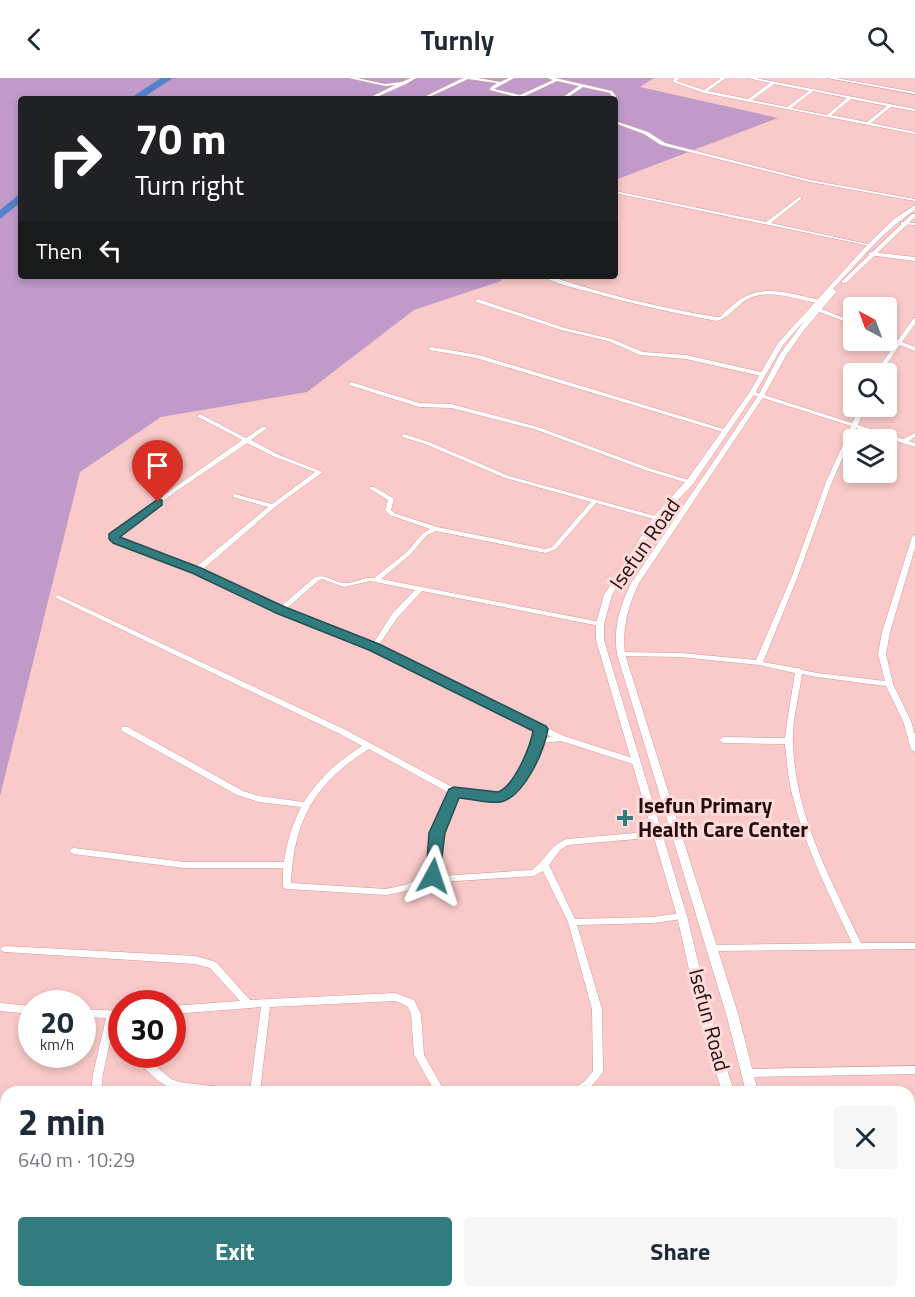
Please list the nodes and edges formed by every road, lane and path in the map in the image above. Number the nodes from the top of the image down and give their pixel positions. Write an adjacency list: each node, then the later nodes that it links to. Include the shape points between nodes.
1 (351, 78): 12 (street, via 385,85)
2 (414, 78): 12 (street)
3 (467, 78): 13 (street); 19 (street)
4 (512, 78): 13 (street)
5 (550, 78): 10 (street)
6 (678, 78): 16 (street, via 674,81)
7 (724, 78): 16 (street)
8 (750, 78): 11 (street)
9 (830, 78): 17 (street)
10 (557, 80): 14 (street); 20 (street)
11 (773, 82): 15 (street); 24 (street)
12 (405, 83): 18 (street)
13 (500, 83): 20 (street, via 491,89)
14 (581, 86): 21 (street); 22 (street)
15 (812, 90): 23 (street); 26 (street)
16 (704, 92): 24 (street)
17 (915, 93)
18 (376, 96)
19 (428, 96)
20 (520, 96)
21 (566, 96)
22 (614, 96)
23 (850, 98): 25 (street); 28 (street)
24 (748, 100): 26 (street)
25 (890, 105): 27 (street); 30 (street)
26 (788, 108): 28 (street)
27 (915, 110)
28 (828, 116): 30 (street)
29 (618, 123): 34 (street, via 663,144 800,178)
30 (868, 124): 31 (street)
31 (914, 132)
32 (618, 193): 37 (street)
33 (799, 198): 37 (street)
34 (915, 200)
35 (915, 207): 40 (street, Isefun Road)
36 (915, 214): 38 (street, Isefun Road)
37 (768, 223): 40 (street)
38 (903, 223): 39 (street); 40 (street, Isefun Road)
39 (915, 224)
40 (871, 250): 41 (street); 44 (street, Isefun Road)
41 (915, 259)
42 (552, 279): 44 (street, via 717,319 754,294 786,295)
43 (478, 302): 51 (street, via 610,340 642,354 686,357)
44 (818, 306): 45 (street); 51 (street, Isefun Road, via 780,344); 53 (street, Isefun Road)
45 (843, 318)
46 (915, 320): 47 (street)
47 (898, 341): 49 (street); 50 (street)
48 (431, 349): 58 (street, via 486,358)
49 (915, 349)
50 (884, 363)
51 (761, 374): 53 (street, Isefun Road)
52 (351, 384): 64 (street, via 419,405 451,406 536,428)
53 (757, 394): 56 (street); 58 (street, Isefun Road); 79 (street, Isefun Road, via 635,583 624,605)
54 (200, 416): 61 (street)
55 (858, 417): 56 (street)
56 (853, 426): 62 (street); 80 (street)
57 (264, 428): 61 (street)
58 (724, 432): 64 (street, Isefun Road)
59 (915, 435): 62 (street)
60 (404, 436): 67 (street, via 507,477)
61 (244, 440): 68 (street, via 320,472); 72 (street, via 113,537)
62 (904, 441): 63 (street)
63 (915, 445)
64 (690, 482): 69 (street, Isefun Road)
65 (372, 488): 70 (street, via 391,499 388,510 392,514)
66 (235, 496): 68 (street)
67 (595, 501): 69 (street); 70 (street, via 551,550 539,551)
68 (273, 506): 72 (street)
69 (657, 518): 77 (street, Isefun Road, via 609,595)
70 (435, 529): 73 (street)
71 (915, 537): 82 (street, via 882,654)
72 (196, 570): 76 (street)
73 (376, 580): 74 (street); 76 (street, via 344,585 317,578)
74 (420, 589): 77 (street); 78 (street)
75 (58, 597): 89 (street)
76 (280, 610): 78 (street)
77 (600, 624): 91 (street, Isefun Road, via 600,640)
78 (374, 647): 84 (street)
79 (621, 654): 80 (street); 103 (street, Isefun Road)
80 (759, 663): 81 (street)
81 (799, 670): 82 (street); 88 (street)
82 (889, 684): 90 (street)
83 (125, 729): 93 (street, via 240,793)
84 (541, 729): 85 (street); 87 (street)
85 (561, 738): 87 (street); 91 (street)
86 (723, 740): 88 (street)
87 (538, 741): 92 (street, via 524,774 507,794 499,797)
88 (789, 741): 101 (street, via 792,781 804,828)
89 (368, 746): 92 (street); 93 (street, via 328,774)
90 (915, 749)
91 (636, 762): 94 (street, Isefun Road)
92 (454, 792): 98 (street, via 437,833)
93 (305, 805): 96 (street)
94 (659, 834): 97 (street, via 567,842 553,851); 99 (street, Isefun Road)
95 (74, 851): 96 (street, via 183,865)
96 (286, 865): 98 (street, via 287,886 386,892)
97 (545, 866): 98 (street, via 526,874 441,879); 100 (street)
98 (433, 876)
99 (682, 916): 100 (street); 119 (street, Isefun Road)
100 (572, 922): 118 (street, via 597,1009 598,1072)
101 (858, 946): 102 (street); 103 (street)
102 (915, 946)
103 (712, 948): 113 (street, Isefun Road)
104 (5, 949): 106 (street, via 195,960 213,965)
105 (266, 1003): 106 (street); 116 (street); 117 (street, via 395,997 411,1003 416,1014 419,1055)
106 (248, 1004): 109 (street)
107 (0, 1007): 108 (street)
108 (18, 1009)
109 (186, 1010)
110 (108, 1041): 114 (street)
111 (152, 1068): 115 (street)
112 (915, 1070): 113 (street)
113 (747, 1074): 120 (street, Isefun Road)
114 (97, 1086)
115 (179, 1086)
116 (256, 1086)
117 (437, 1086)
118 (585, 1086)
119 (726, 1086)
120 (750, 1086)

